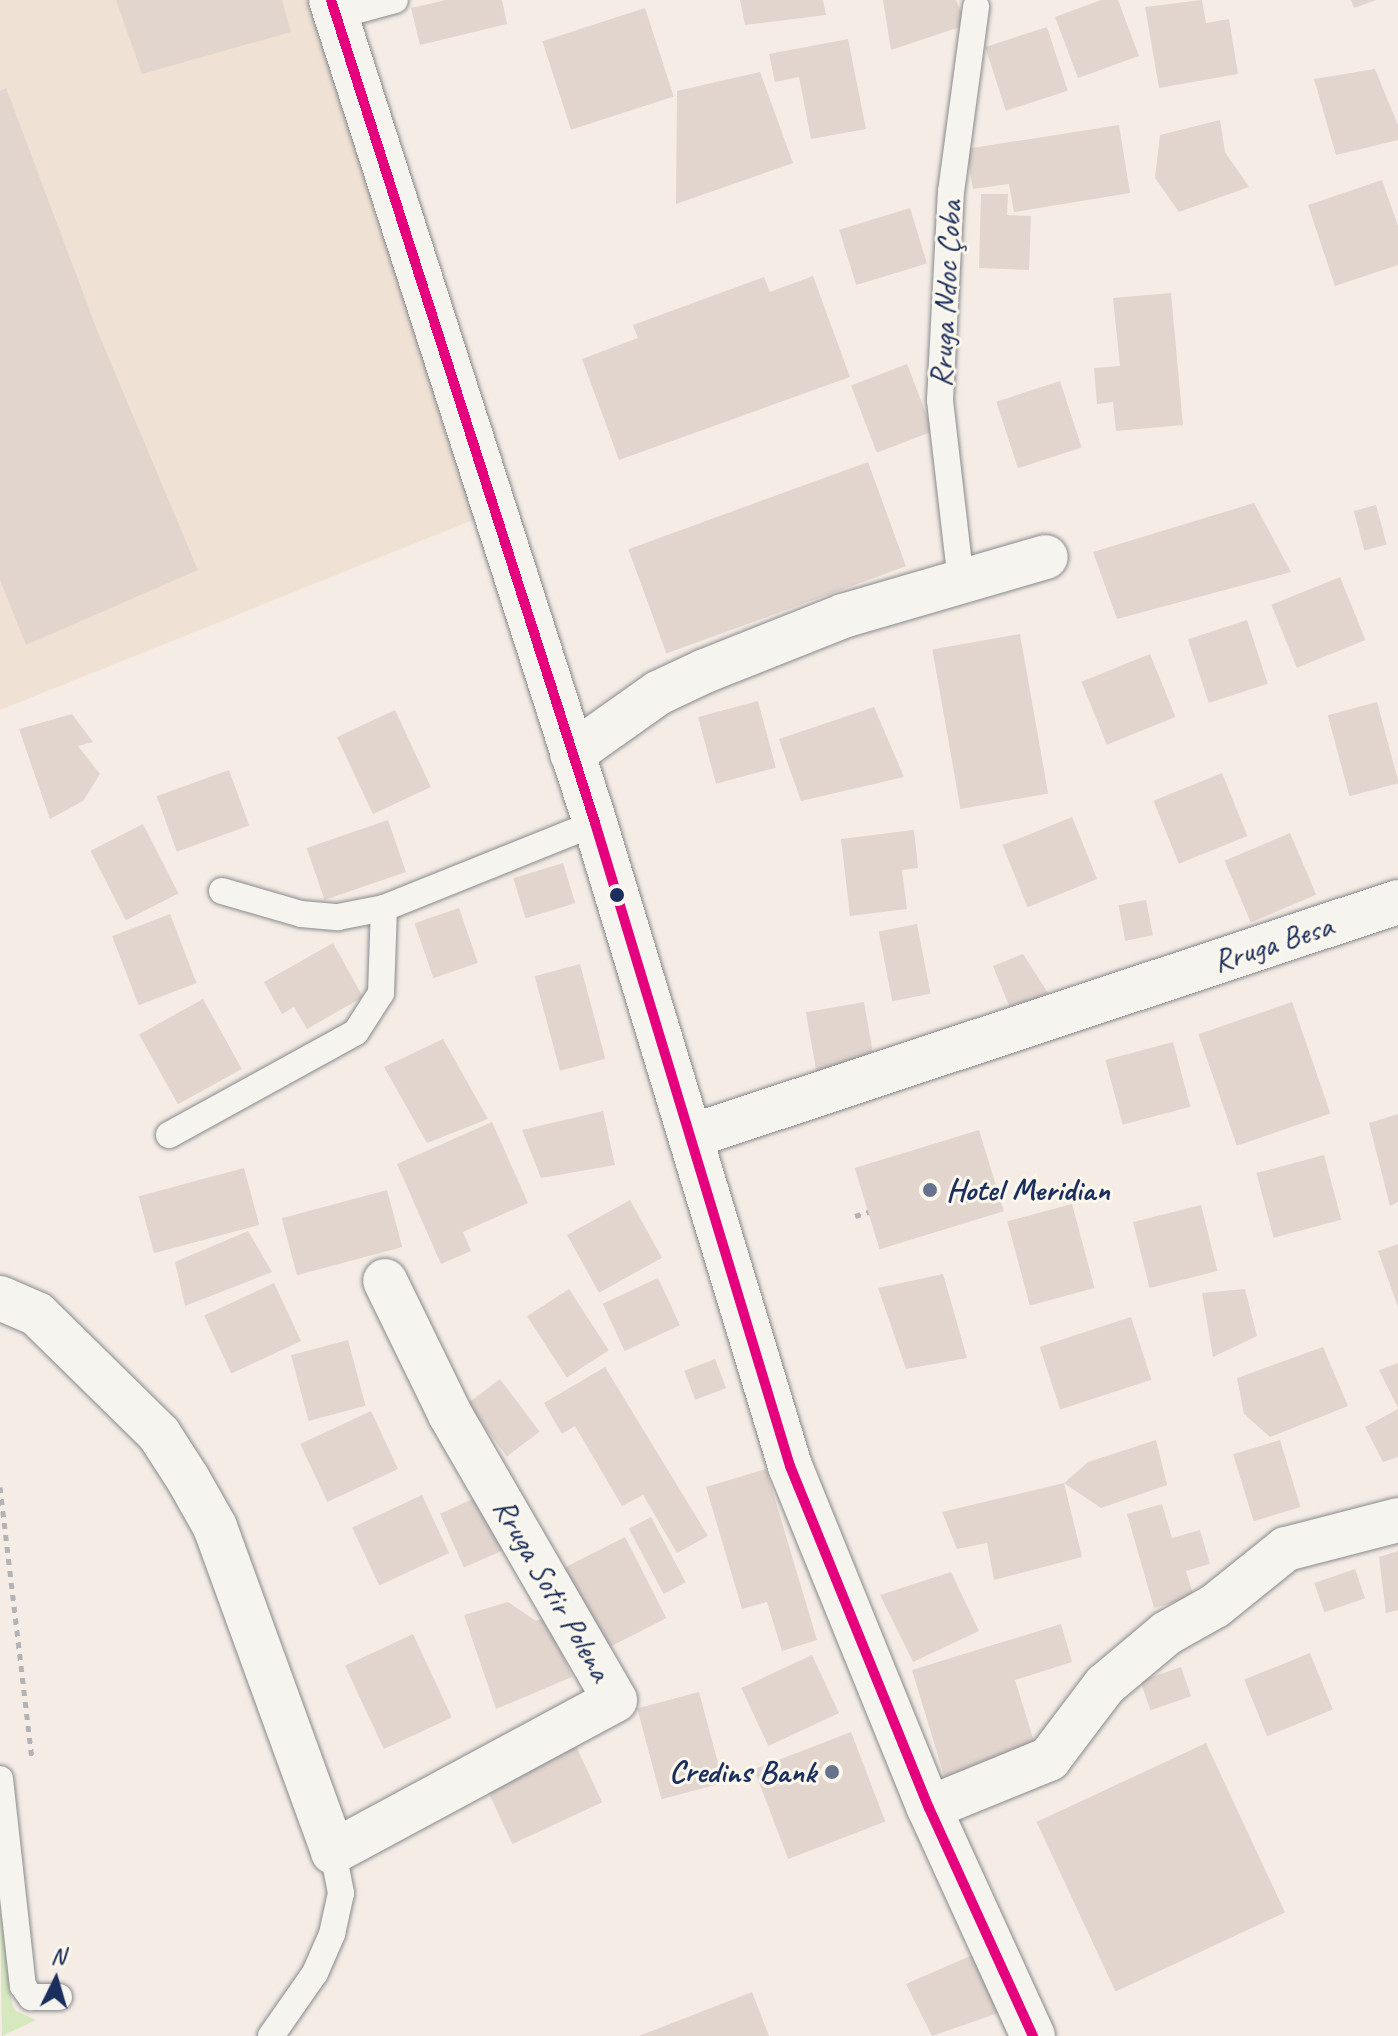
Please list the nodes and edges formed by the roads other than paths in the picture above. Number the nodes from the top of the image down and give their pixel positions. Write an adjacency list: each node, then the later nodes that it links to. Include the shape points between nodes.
1 (395, 0): 3 (lane)
2 (976, 7): 5 (lane, Rruga Ndoc Çoba, via 951,192 940,400)
3 (333, 8): 6 (street)
4 (1046, 557): 5 (street)
5 (961, 582): 6 (street, via 843,616 705,671 658,693)
6 (572, 754): 7 (street)
7 (595, 823): 10 (lane); 12 (street)
8 (222, 891): 10 (lane, via 301,914 338,917)
9 (1398, 902): 12 (street, Rruga Besa)
10 (384, 908): 11 (lane, via 381,993 356,1032)
11 (169, 1135)
12 (692, 1136): 17 (street, via 790,1466)
13 (385, 1281): 18 (street, Rruga Sotir Polena, via 450,1414 615,1700)
14 (0, 1298): 18 (street, via 37,1314 159,1434 188,1479 215,1527)
15 (1398, 1520): 17 (street, via 1286,1549 1113,1677 1049,1759)
16 (0, 1779): 19 (lane, via 23,1986 31,1997)
17 (929, 1808): 21 (street)
18 (333, 1852): 20 (lane, via 341,1893 332,1934 315,1973)
19 (59, 1997)
20 (271, 2036)
21 (1033, 2036)

